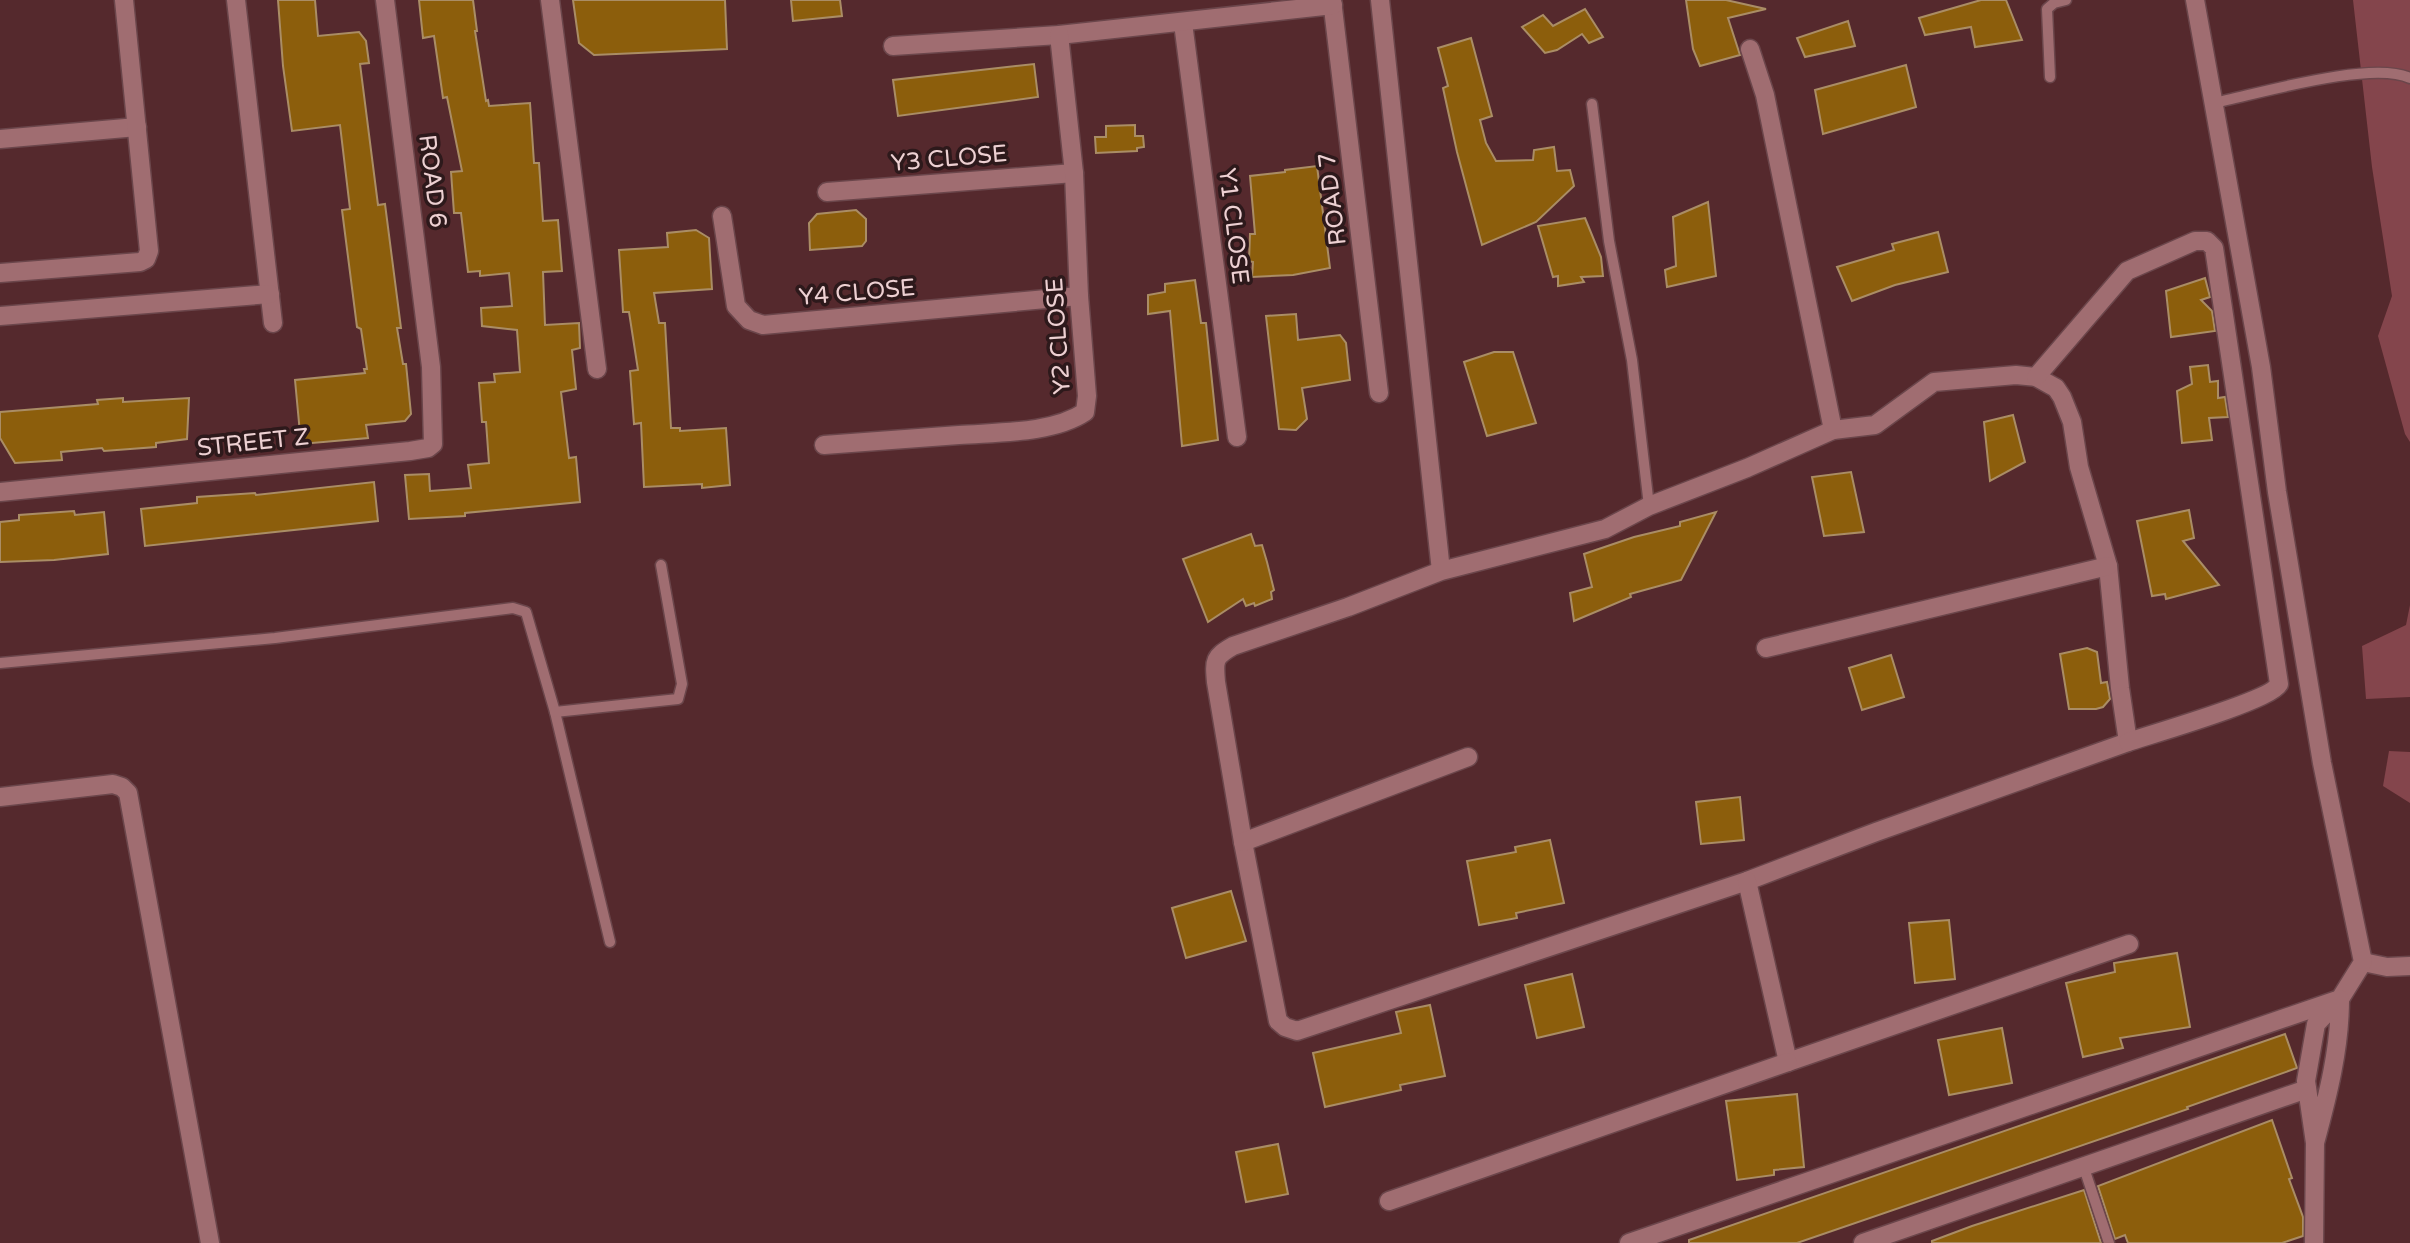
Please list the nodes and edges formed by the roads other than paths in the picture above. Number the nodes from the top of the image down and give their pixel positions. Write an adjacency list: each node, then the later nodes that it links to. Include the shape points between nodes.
1 (124, 0): 18 (street)
2 (236, 0): 24 (street)
3 (386, 0): 28 (street, ROAD 6)
4 (550, 0): 29 (street)
5 (1380, 0): 39 (street)
6 (2066, 0): 9 (lane)
7 (2195, 0): 16 (street)
8 (1333, 2): 10 (street); 31 (street, ROAD 7)
9 (2044, 4): 14 (lane)
10 (1183, 23): 11 (street); 33 (street, Y1 CLOSE)
11 (1059, 35): 12 (street); 20 (street, Y2 CLOSE)
12 (893, 46)
13 (1750, 50): 32 (street, via 1765,95)
14 (2050, 77)
15 (2410, 78): 16 (lane, via 2374,71)
16 (2213, 103): 50 (street, via 2261,366 2322,763)
17 (1592, 104): 36 (lane, via 1609,242 1632,360)
18 (137, 127): 19 (street); 23 (street, via 149,251 146,259)
19 (0, 139)
20 (1074, 173): 21 (street, Y3 CLOSE); 25 (street, Y2 CLOSE)
21 (827, 192)
22 (722, 216): 25 (street, Y4 CLOSE, via 736,306 749,320 763,325)
23 (0, 273)
24 (270, 294): 26 (street); 27 (street)
25 (1079, 296): 34 (street, Y2 CLOSE, via 1087,396 1085,412 1075,418 1017,430)
26 (0, 316)
27 (273, 323)
28 (431, 367): 35 (street, STREET Z, via 435,439 428,448)
29 (597, 369)
30 (2036, 377): 32 (street, via 1934,382 1875,425); 38 (street, via 2056,388 2072,422 2079,467); 43 (street, via 2127,271 2195,241 2207,241 2214,248 2279,684 2251,702)
31 (1379, 393)
32 (1833, 430): 36 (street)
33 (1237, 436)
34 (824, 445)
35 (0, 492)
36 (1649, 506): 39 (street, via 1605,529)
37 (661, 565): 42 (lane, via 682,684 678,699)
38 (2108, 566): 40 (street); 43 (street)
39 (1441, 571): 46 (street, via 1220,653 1214,663 1216,682)
40 (1766, 648)
41 (0, 663): 42 (lane, via 275,638 513,608 526,612)
42 (555, 712): 48 (lane)
43 (2128, 742): 47 (street)
44 (1468, 757): 46 (street)
45 (0, 797): 58 (street, via 113,784 128,793)
46 (1243, 842): 47 (street, via 1279,1021 1297,1031)
47 (1746, 881): 53 (street)
48 (610, 942)
49 (2129, 944): 53 (street)
50 (2363, 962): 51 (street); 52 (street)
51 (2410, 966)
52 (2340, 999): 54 (street, via 2316,1024); 55 (street, via 2338,1042); 59 (street)
53 (1788, 1062): 57 (street)
54 (2307, 1089): 55 (street); 56 (street)
55 (2315, 1143): 62 (street)
56 (2084, 1168): 60 (street); 61 (lane)
57 (1389, 1201)
58 (209, 1243)
59 (1629, 1243)
60 (1863, 1243)
61 (2109, 1243)
62 (2314, 1243)

